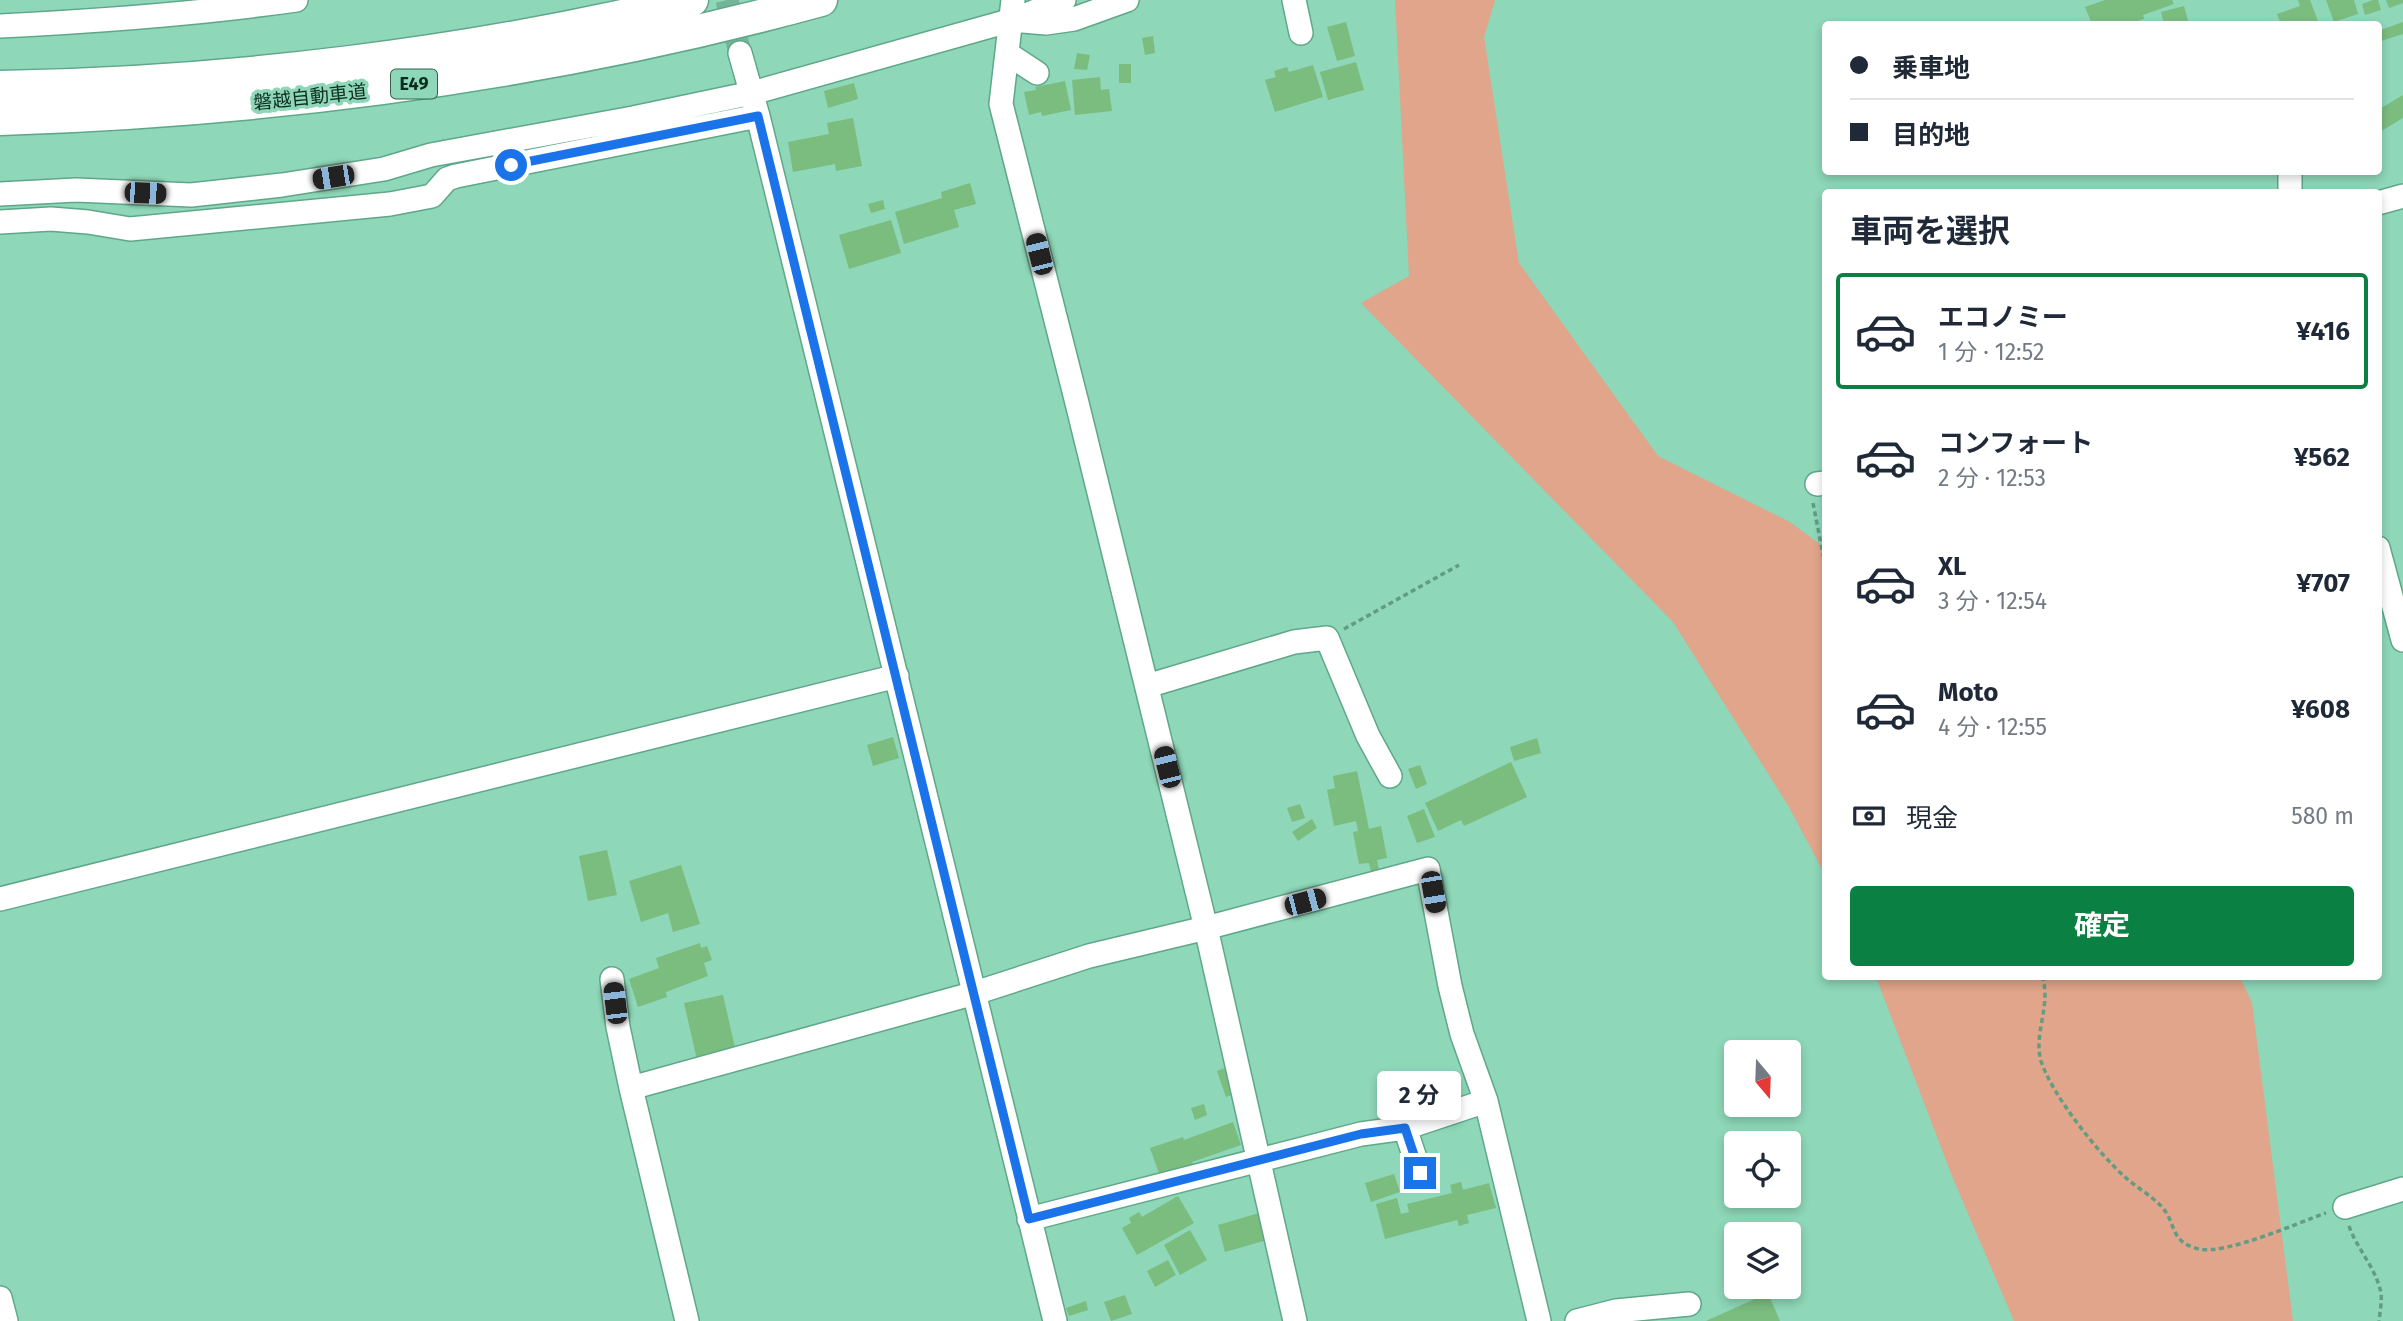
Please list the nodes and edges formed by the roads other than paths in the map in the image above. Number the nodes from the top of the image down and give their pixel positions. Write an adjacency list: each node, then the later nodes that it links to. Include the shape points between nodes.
1 (296, 0): 8 (street)
2 (692, 0): 13 (highway, 磐越自動車道 / E49, via 491,41 340,63 197,78)
3 (821, 0): 16 (highway, 磐越自動車道 / E49, via 647,44 482,74 210,107)
4 (1064, 0): 7 (street)
5 (1127, 0): 7 (street, via 1074,19 1046,23)
6 (1294, 0): 9 (street)
7 (1012, 10): 11 (street); 14 (street)
8 (0, 26)
9 (1301, 33)
10 (740, 53): 14 (street)
11 (1008, 54): 12 (street); 24 (street, via 1001,104)
12 (1037, 73)
13 (0, 86)
14 (752, 93): 15 (street); 17 (street, via 431,155 384,169 282,185 191,195 76,190)
15 (758, 116): 20 (street, via 456,176 432,196 390,204 130,229 51,219); 23 (street)
16 (0, 119)
17 (0, 194)
18 (2403, 196): 19 (street)
19 (2382, 202)
20 (0, 222)
21 (2382, 563): 22 (street)
22 (2403, 640)
23 (897, 676): 26 (street); 29 (street)
24 (1147, 686): 25 (street, via 1294,642 1327,638); 27 (street)
25 (1390, 776)
26 (0, 899)
27 (1206, 928): 29 (street, via 1089,956); 31 (street, via 1428,869 1462,1034); 33 (street)
28 (612, 979): 30 (street)
29 (975, 993): 30 (street); 37 (street)
30 (631, 1088): 41 (street)
31 (1486, 1101): 32 (street); 44 (street)
32 (1405, 1128): 33 (street, via 1361,1134); 34 (street)
33 (1259, 1160): 37 (street); 43 (street)
34 (1420, 1173)
35 (2403, 1189): 36 (street)
36 (2344, 1207)
37 (1029, 1219): 42 (street)
38 (0, 1298): 40 (street)
39 (1689, 1304): 45 (street, via 1616,1311)
40 (6, 1321)
41 (687, 1321)
42 (1055, 1321)
43 (1295, 1321)
44 (1539, 1321)
45 (1577, 1321)

